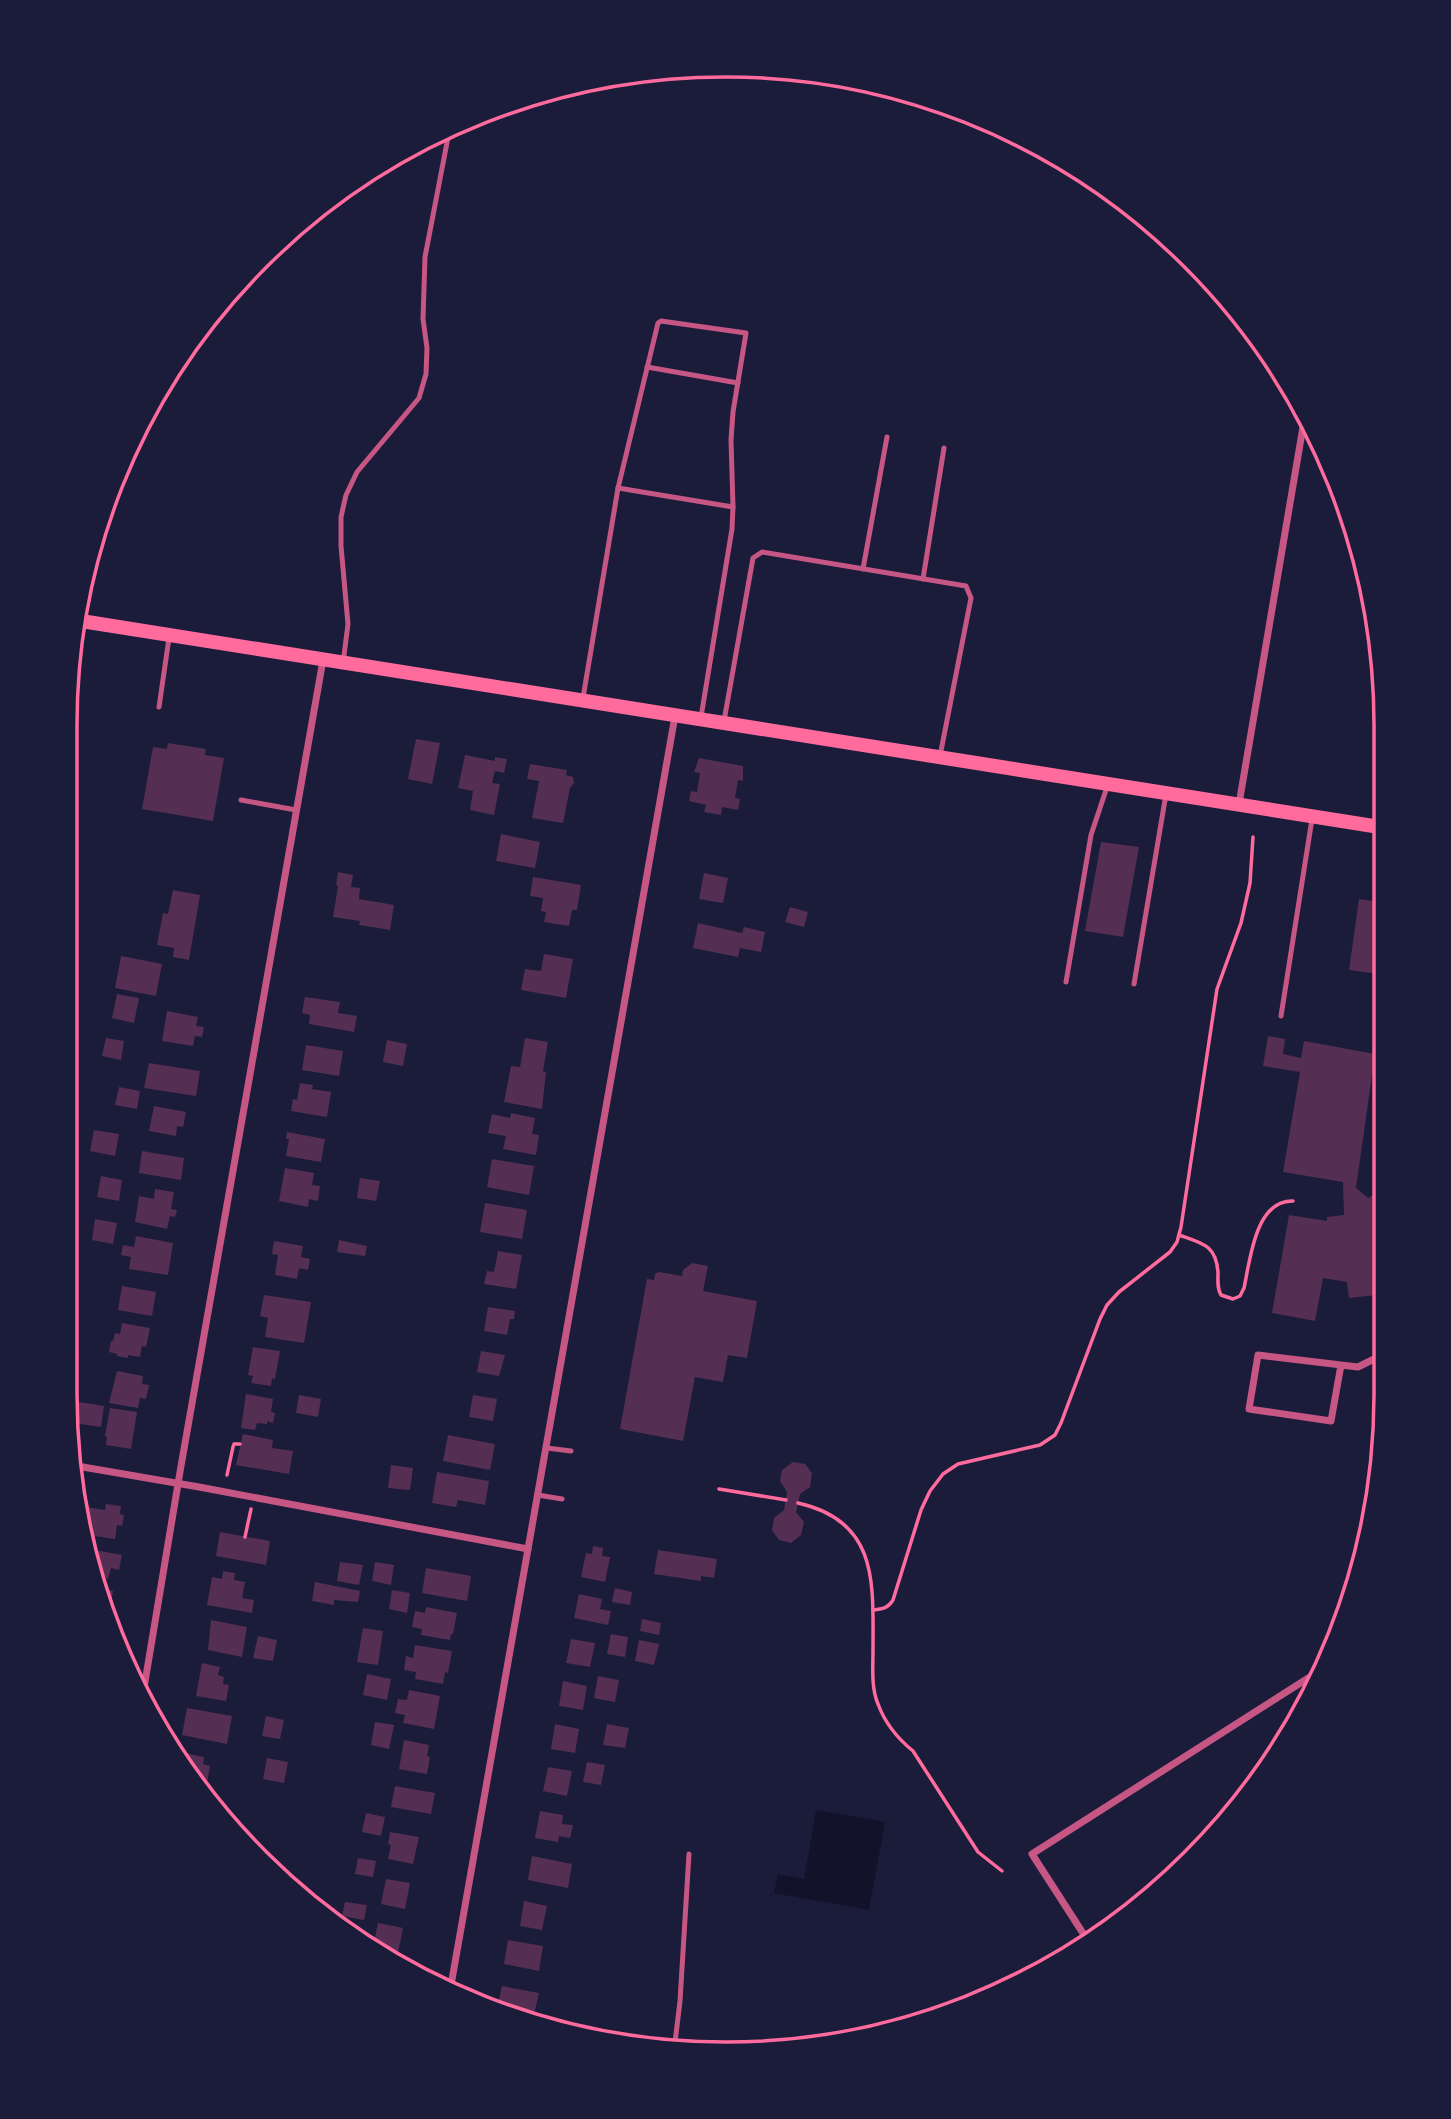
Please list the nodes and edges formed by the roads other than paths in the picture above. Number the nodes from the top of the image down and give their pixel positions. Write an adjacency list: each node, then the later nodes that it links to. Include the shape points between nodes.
1 (448, 140): 14 (lane, via 425,257 426,374 419,398 357,472 341,517 348,624)
2 (647, 367): 3 (lane); 3 (lane, via 661,321 746,333); 7 (lane)
3 (738, 383): 8 (lane, via 731,440)
4 (1302, 430): 24 (street)
5 (887, 437): 9 (lane)
6 (944, 447): 10 (lane)
7 (618, 488): 8 (lane); 15 (lane)
8 (733, 507): 18 (lane)
9 (863, 569): 10 (lane); 19 (lane, via 762,552 753,558)
10 (923, 579): 20 (lane, via 966,586 971,598)
11 (86, 622): 12 (main road)
12 (169, 635): 13 (main road); 16 (lane)
13 (323, 659): 14 (main road); 25 (street)
14 (344, 663): 15 (main road)
15 (582, 701): 17 (main road)
16 (159, 707)
17 (675, 716): 18 (main road); 33 (street)
18 (701, 720): 19 (main road)
19 (723, 724): 20 (main road)
20 (940, 758): 21 (main road)
21 (1109, 784): 22 (main road); 28 (lane, via 1091,835)
22 (1166, 793): 24 (main road); 29 (lane)
23 (241, 800): 25 (lane)
24 (1239, 804): 26 (main road)
25 (296, 810): 36 (street)
26 (1313, 816): 27 (main road); 30 (lane)
27 (1374, 826)
28 (1066, 982)
29 (1134, 984)
30 (1281, 1016)
31 (1374, 1359): 32 (street, via 1358,1367)
32 (1341, 1365): 32 (street, via 1258,1355 1249,1409 1331,1420)
33 (547, 1448): 34 (lane); 37 (street)
34 (571, 1451)
35 (82, 1467): 36 (street)
36 (178, 1483): 39 (street); 41 (street)
37 (538, 1494): 38 (lane); 39 (street)
38 (562, 1499)
39 (528, 1549): 44 (street)
40 (1308, 1678): 43 (street, via 1032,1854)
41 (145, 1682)
42 (689, 1854): 45 (lane)
43 (1084, 1934)
44 (452, 1981)
45 (675, 2040)

